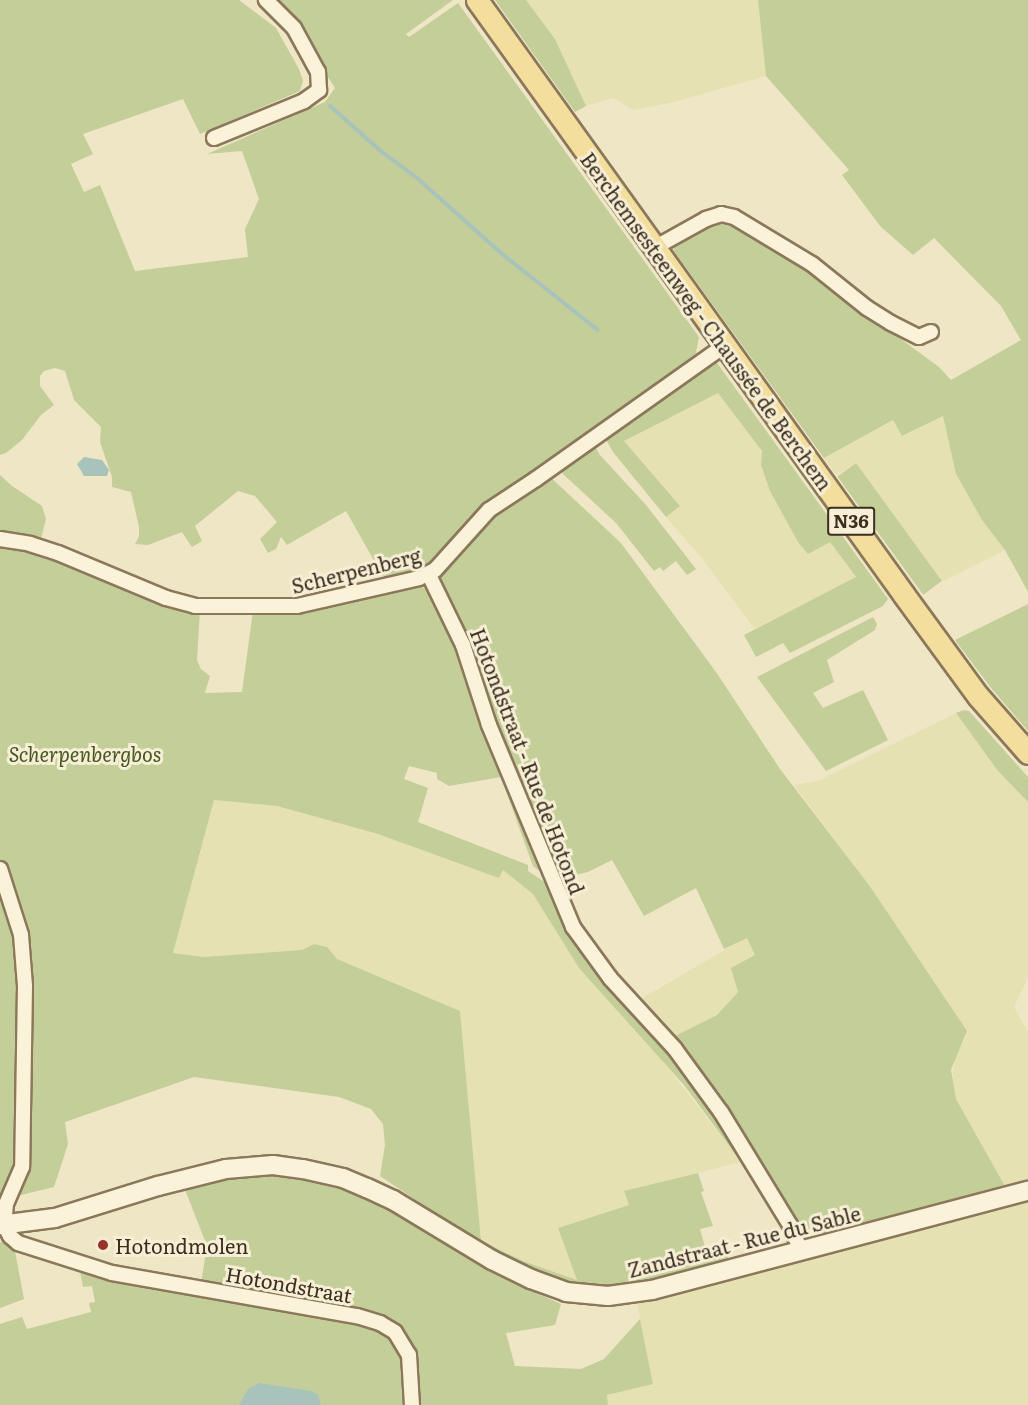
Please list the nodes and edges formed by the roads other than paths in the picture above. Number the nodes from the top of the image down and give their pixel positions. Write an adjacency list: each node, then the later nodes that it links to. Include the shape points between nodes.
1 (266, 0): 3 (street, via 294,27 318,72 319,90 304,101)
2 (477, 0): 4 (main road, Berchemsesteenweg - Chaussée de Berchem / N36)
3 (214, 138)
4 (654, 248): 5 (street, via 706,219 721,214 734,217 812,264 891,323 919,337); 6 (main road, Berchemsesteenweg - Chaussée de Berchem / N36)
5 (931, 332)
6 (725, 345): 8 (street, Scherpenberg, via 489,510); 9 (main road, Berchemsesteenweg - Chaussée de Berchem / N36, via 965,678)
7 (0, 539): 8 (street, Scherpenberg, via 57,553 195,606 297,606)
8 (429, 575): 13 (street, Hotondstraat - Rue de Hotond, via 463,645 489,725 573,927 609,978 675,1050 722,1112 790,1225)
9 (1028, 753)
10 (0, 869): 12 (street, via 21,934 25,986 22,1167)
11 (1028, 1191): 13 (main road, Zandstraat - Rue du Sable)
12 (3, 1221): 13 (main road, Zandstraat - Rue du Sable, via 64,1215 226,1169 273,1166 329,1174 368,1188 492,1260 566,1293 608,1296 652,1290); 14 (street, Hotondstraat, via 18,1243 112,1273 380,1323 395,1332 409,1355)
13 (801, 1251)
14 (412, 1405)

